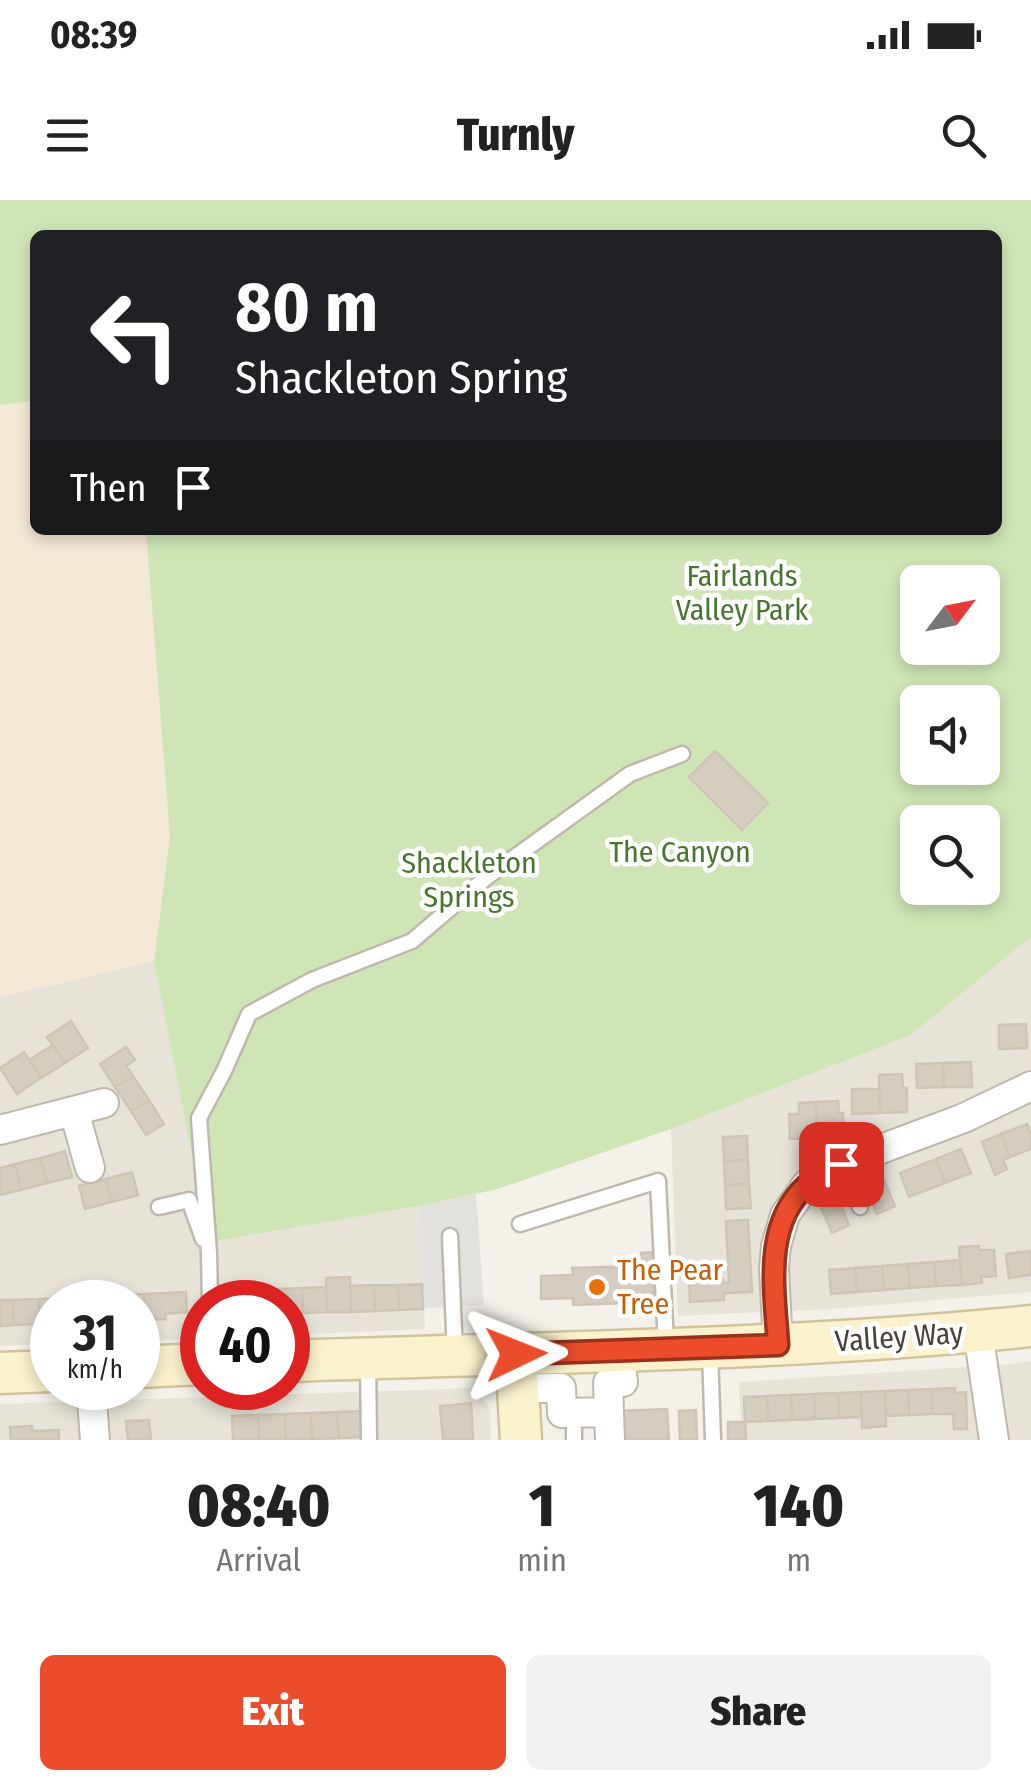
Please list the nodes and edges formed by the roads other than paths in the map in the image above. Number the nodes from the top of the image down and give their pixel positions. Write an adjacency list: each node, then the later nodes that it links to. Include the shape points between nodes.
1 (682, 754): 12 (lane, via 630,774 487,877 412,941 312,980 248,1014 199,1118)
2 (1031, 1086): 6 (street)
3 (104, 1103): 4 (street)
4 (74, 1111): 5 (street); 7 (street)
5 (0, 1130)
6 (841, 1164): 8 (lane); 16 (street, via 807,1184 779,1230)
7 (90, 1168)
8 (860, 1206)
9 (159, 1207): 12 (lane, via 188,1200)
10 (520, 1224): 18 (lane, via 658,1181)
11 (450, 1236): 20 (lane)
12 (209, 1253): 13 (lane)
13 (210, 1280)
14 (1031, 1326): 15 (street, Valley Way)
15 (978, 1332): 16 (street, Valley Way); 32 (street)
16 (778, 1345): 17 (street, Valley Way)
17 (710, 1346): 18 (street, Valley Way); 31 (lane)
18 (666, 1348): 19 (street, Valley Way)
19 (619, 1350): 23 (street, Valley Way); 27 (street, via 623,1382 608,1383)
20 (456, 1355): 21 (street, Valley Way); 23 (street, Valley Way)
21 (368, 1358): 22 (street, Valley Way); 29 (lane)
22 (310, 1360)
23 (517, 1371): 27 (street, via 562,1388 562,1413); 30 (street)
24 (30, 1372): 25 (street)
25 (0, 1373)
26 (93, 1410): 28 (street)
27 (610, 1426)
28 (95, 1440)
29 (369, 1440)
30 (521, 1440)
31 (712, 1440)
32 (994, 1440)

